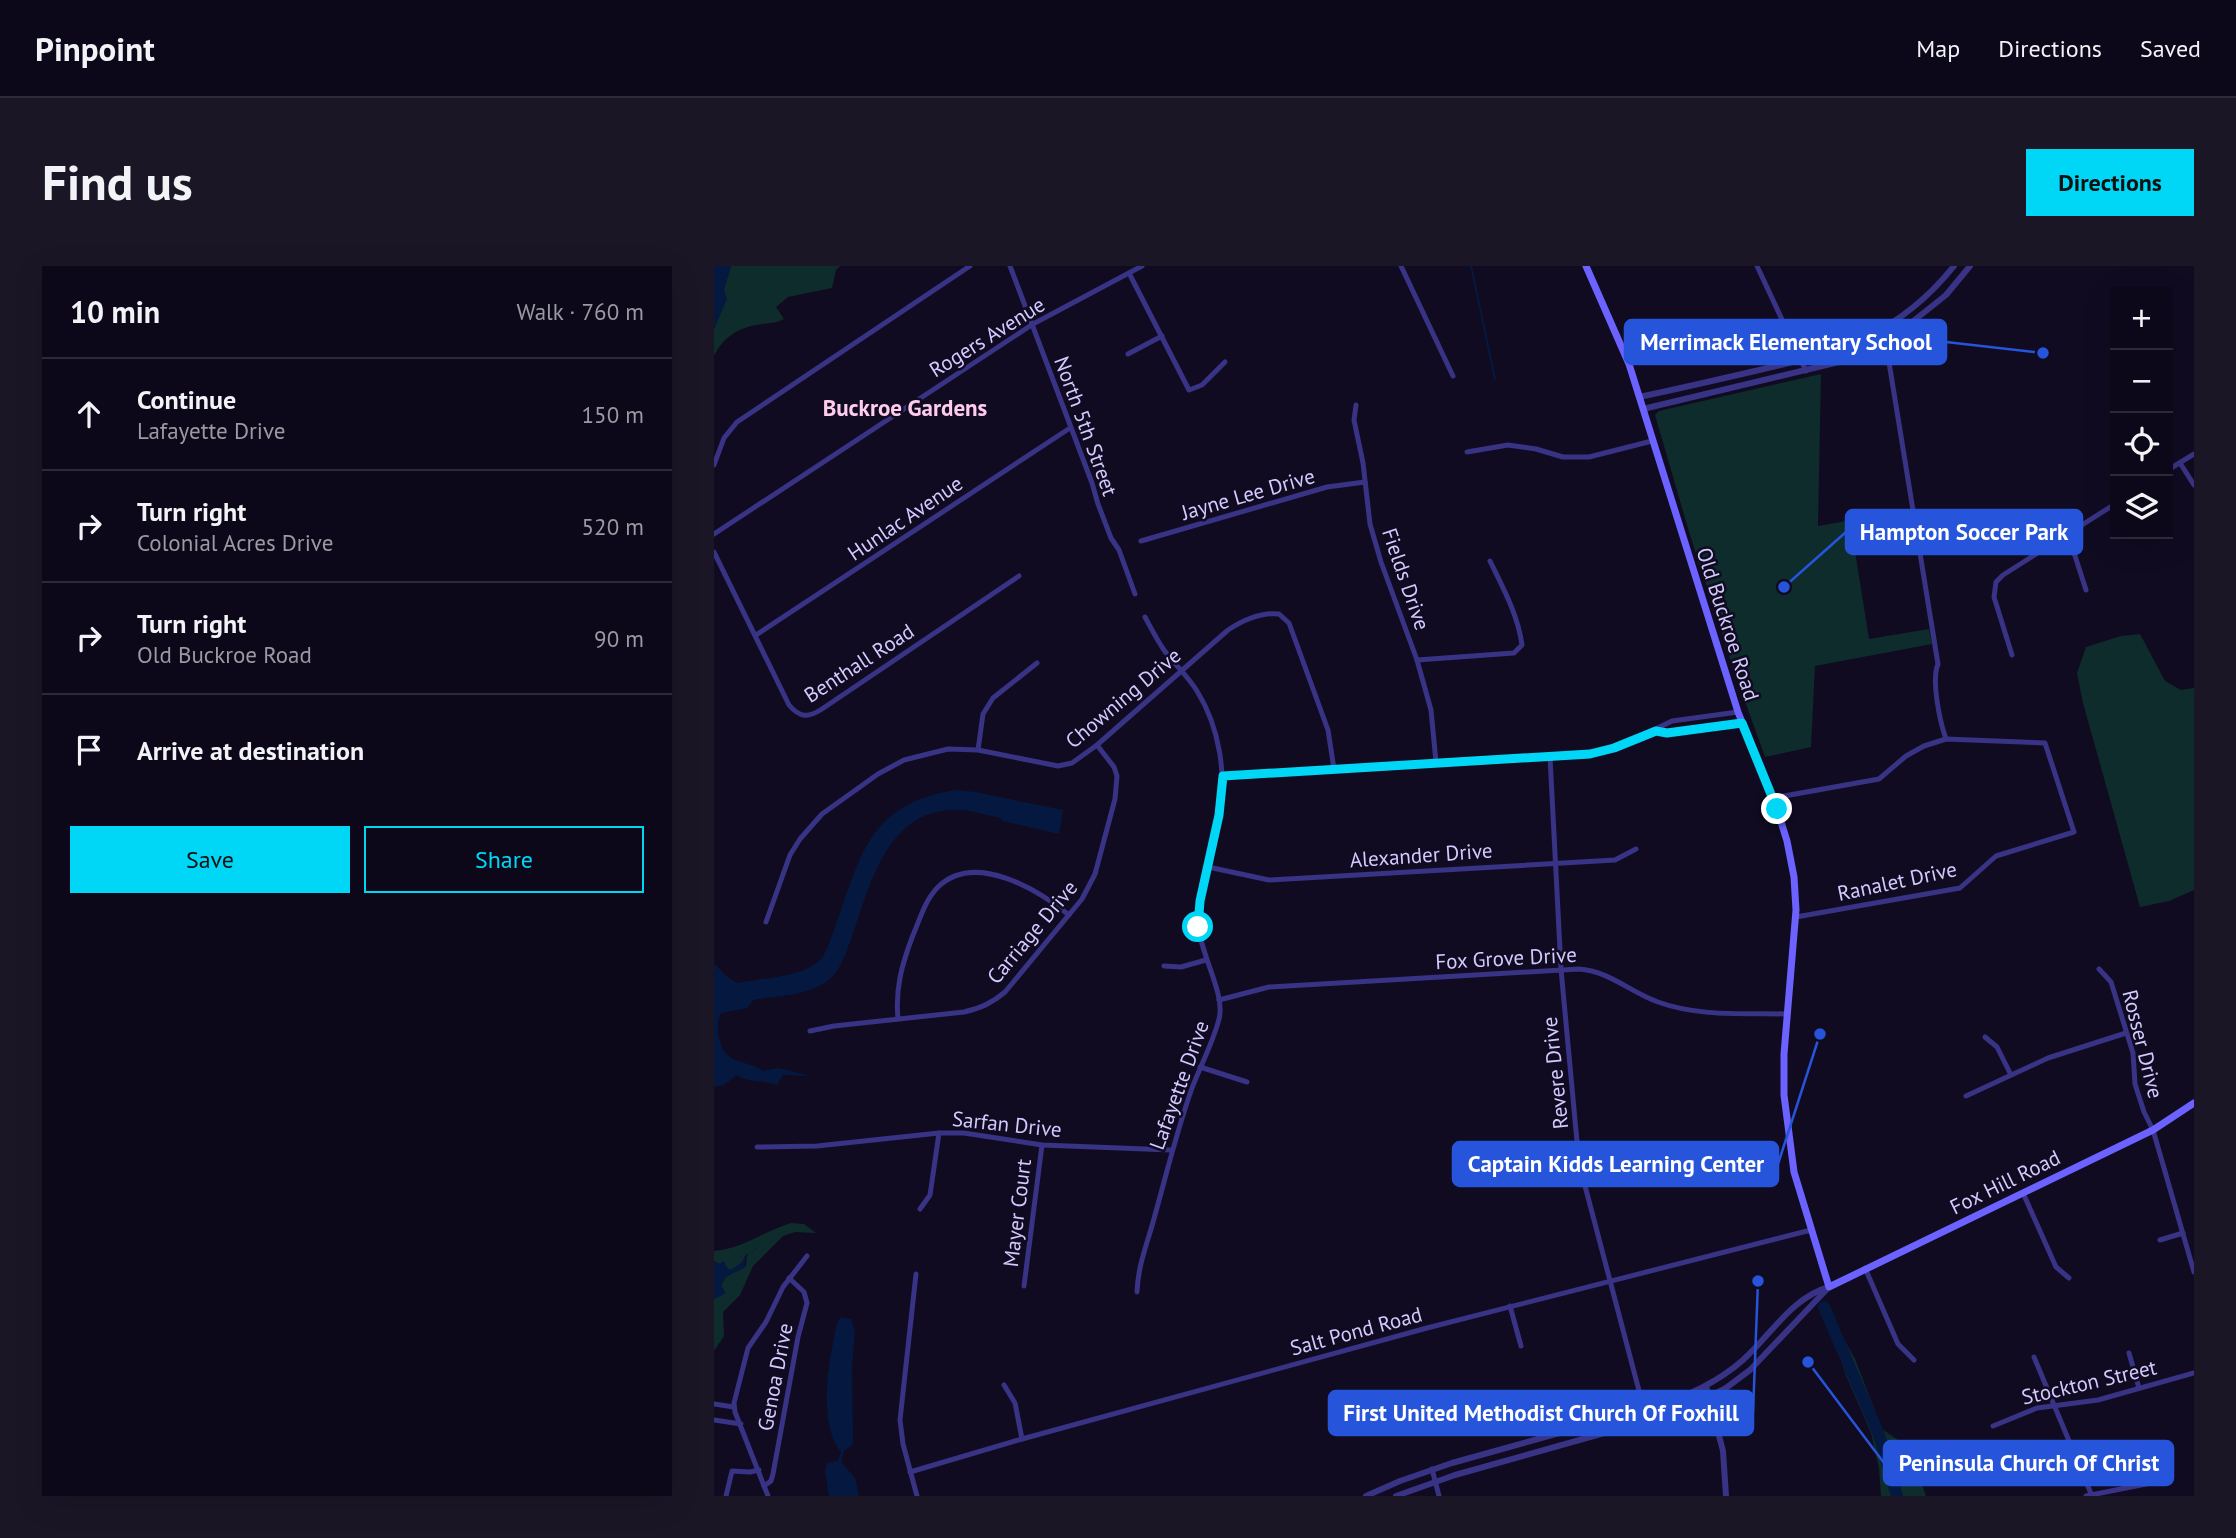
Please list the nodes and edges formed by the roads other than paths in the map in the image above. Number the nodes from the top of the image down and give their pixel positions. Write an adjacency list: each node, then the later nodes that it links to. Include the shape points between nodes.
1 (970, 266): 27 (street, via 737,422 724,438)
2 (1010, 266): 10 (street, North 5th Street)
3 (1142, 266): 9 (street, Rogers Avenue)
4 (1401, 266): 18 (street)
5 (1586, 266): 19 (main road, Old Buckroe Road)
6 (1758, 266): 15 (street)
7 (1954, 266): 11 (street, via 1920,302)
8 (1970, 266): 13 (street, via 1935,305)
9 (1129, 273): 10 (street, Rogers Avenue); 12 (street)
10 (1032, 324): 22 (street, North 5th Street); 32 (street, Rogers Avenue)
11 (1878, 332): 13 (street); 15 (street)
12 (1162, 336): 14 (street); 16 (street, via 1189,390 1202,385)
13 (1883, 341): 17 (street); 49 (street, via 1938,664 1937,695)
14 (1128, 354)
15 (1802, 361): 17 (street); 19 (street)
16 (1226, 362)
17 (1806, 372): 21 (street)
18 (1452, 376)
19 (1639, 397): 21 (main road, Old Buckroe Road)
20 (1356, 405): 29 (street, Fields Drive, via 1354,420)
21 (1643, 409): 23 (main road, Old Buckroe Road)
22 (1070, 428): 39 (street, North 5th Street); 41 (street, Hunlac Avenue)
23 (1652, 442): 24 (street, via 1589,457 1563,457 1508,445); 46 (main road, Old Buckroe Road)
24 (1467, 452)
25 (2194, 454): 26 (street)
26 (2180, 463): 28 (street); 30 (street)
27 (714, 465)
28 (2173, 467)
29 (1365, 482): 34 (street, Jayne Lee Drive, via 1327,487); 43 (street, Fields Drive, via 1377,550)
30 (2194, 485)
31 (2110, 507): 33 (street)
32 (714, 534)
33 (2068, 534): 38 (street); 42 (street, via 1996,582 1994,597)
34 (1141, 541)
35 (714, 552): 41 (street, Benthall Road)
36 (1490, 561): 43 (street, via 1509,600 1522,645 1514,653)
37 (1019, 576): 41 (street, Benthall Road, via 810,716 797,714 789,705)
38 (2086, 590)
39 (1135, 594)
40 (1145, 617): 45 (street, Lafayette Drive)
41 (756, 635)
42 (2012, 655)
43 (1417, 660): 53 (street, Fields Drive, via 1431,710)
44 (1037, 663): 51 (street, via 993,698 983,714)
45 (1181, 670): 50 (street, Chowning Drive); 54 (street, Chowning Drive, via 1240,623 1266,614 1283,616 1328,730); 55 (street, Lafayette Drive, via 1206,709)
46 (1738, 712): 47 (main road, Old Buckroe Road); 48 (street, via 1672,721)
47 (1742, 723): 48 (street); 56 (main road, Old Buckroe Road)
48 (1656, 731): 52 (street, via 1603,752)
49 (1946, 739): 56 (street, via 1906,756 1879,779); 61 (street, Ranalet Drive, via 2045,743 2074,832 1996,856 1960,888)
50 (1097, 745): 51 (street, Chowning Drive, via 1072,763 1058,766); 60 (street, Carriage Drive, via 1114,767 1117,787 1089,891)
51 (978, 750): 62 (street, Chowning Drive, via 948,749 904,760 822,814 790,855)
52 (1550, 757): 53 (street); 58 (street, Revere Drive)
53 (1436, 762): 54 (street)
54 (1334, 769): 55 (street)
55 (1223, 776): 59 (street, Lafayette Drive)
56 (1773, 798): 61 (main road, Old Buckroe Road, via 1792,863)
57 (1636, 849): 58 (street, Alexander Drive, via 1615,860)
58 (1555, 863): 59 (street, Alexander Drive, via 1269,880); 65 (street, Revere Drive)
59 (1208, 867): 63 (street, Lafayette Drive, via 1198,918)
60 (1069, 915): 69 (street, Carriage Drive, via 994,1001 964,1012); 69 (street, via 1042,894 1000,876 965,874 950,879 926,904 906,955 897,988)
61 (1796, 917): 68 (main road, Old Buckroe Road)
62 (766, 922)
63 (1206, 960): 64 (street); 67 (street, Lafayette Drive)
64 (1164, 966)
65 (1561, 969): 67 (street, Fox Grove Drive, via 1269,988); 68 (street, Fox Grove Drive, via 1596,971 1638,994 1680,1009); 94 (street, Revere Drive, via 1579,1163)
66 (2099, 969): 71 (street, Rosser Drive, via 2111,982)
67 (1219, 1000): 73 (street, Lafayette Drive, via 1219,1019)
68 (1787, 1014): 85 (main road, Old Buckroe Road, via 1783,1078 1788,1135)
69 (898, 1019): 70 (street, Carriage Drive)
70 (810, 1031)
71 (2126, 1033): 74 (street); 78 (street, Rosser Drive, via 2135,1084)
72 (1985, 1037): 74 (street, via 1997,1047)
73 (1200, 1067): 75 (street); 82 (street, Lafayette Drive)
74 (2011, 1075): 76 (street)
75 (1247, 1082)
76 (1966, 1096)
77 (2194, 1103): 78 (main road, Fox Hill Road)
78 (2153, 1130): 83 (main road, Fox Hill Road); 86 (street, Rosser Drive)
79 (939, 1133): 80 (street, Sarfan Drive); 81 (street, Sarfan Drive, via 817,1146); 84 (street, via 930,1195)
80 (1042, 1145): 82 (street, Sarfan Drive); 95 (street, Mayer Court)
81 (757, 1147)
82 (1171, 1150): 97 (street, Lafayette Drive, via 1137,1271)
83 (2023, 1193): 89 (main road, Fox Hill Road); 93 (street, via 2056,1267)
84 (920, 1209)
85 (1811, 1230): 94 (street, Salt Pond Road); 96 (main road, Old Buckroe Road)
86 (2183, 1233): 87 (street); 90 (street, Rosser Drive)
87 (2160, 1240)
88 (807, 1256): 92 (street)
89 (1865, 1268): 96 (main road, Fox Hill Road); 102 (street, via 1898,1344)
90 (2194, 1272)
91 (916, 1274): 119 (street, via 900,1420)
92 (789, 1278): 109 (street, via 746,1352); 122 (street, Genoa Drive, via 804,1292 807,1303 773,1474)
93 (2069, 1279)
94 (1609, 1280): 98 (street, Salt Pond Road); 111 (street, Revere Drive)
95 (1024, 1286)
96 (1829, 1287): 105 (street, via 1804,1298 1742,1361); 107 (street, via 1761,1360)
97 (1137, 1292)
98 (1510, 1306): 99 (street); 116 (street, Salt Pond Road)
99 (1521, 1346)
100 (2129, 1353): 106 (street)
101 (2034, 1357): 110 (street)
102 (1914, 1360)
103 (2194, 1373): 106 (street, Stockton Street)
104 (1004, 1385): 116 (street, via 1015,1403)
105 (1706, 1386): 107 (street); 111 (street)
106 (2139, 1388): 110 (street, Stockton Street)
107 (1709, 1398): 113 (street); 130 (street, via 1723,1451)
108 (714, 1404): 109 (street)
109 (734, 1406): 114 (street)
110 (2056, 1408): 115 (street, Stockton Street, via 2037,1408); 123 (street)
111 (1644, 1409): 113 (street, Revere Drive); 117 (street)
112 (714, 1420): 114 (street)
113 (1647, 1421): 120 (street)
114 (741, 1424): 118 (street)
115 (1993, 1426)
116 (1022, 1439): 119 (street, Salt Pond Road)
117 (1432, 1469): 120 (street); 127 (street)
118 (759, 1470): 122 (street); 124 (street, via 732,1471)
119 (910, 1472): 126 (street)
120 (1435, 1481): 128 (street); 129 (street)
121 (2151, 1483): 123 (street)
122 (764, 1486): 125 (street)
123 (2090, 1495)
124 (726, 1496)
125 (768, 1496)
126 (917, 1496)
127 (1366, 1496)
128 (1396, 1496)
129 (1439, 1496)
130 (1726, 1496)

